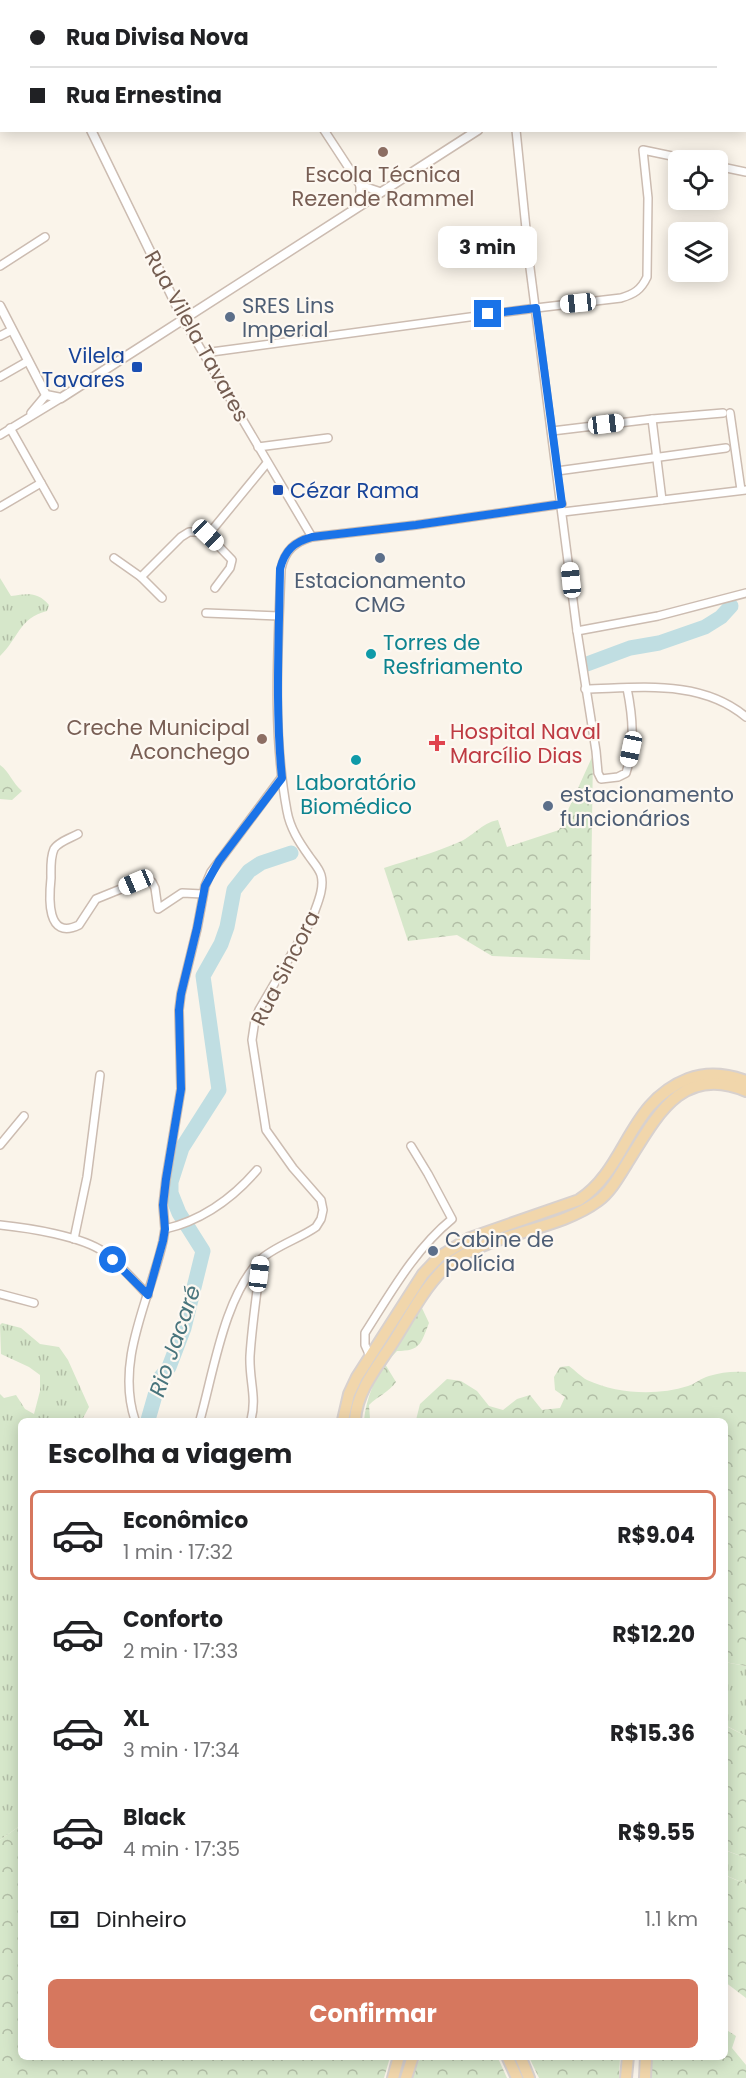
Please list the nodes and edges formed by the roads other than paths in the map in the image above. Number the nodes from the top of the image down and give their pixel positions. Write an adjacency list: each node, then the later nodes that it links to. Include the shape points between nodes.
1 (92, 132): 15 (street, Rua Vilela Tavares)
2 (325, 132): 8 (street)
3 (475, 132): 9 (street)
4 (516, 132): 14 (street)
5 (668, 155): 14 (street, via 643,150 648,257 642,287 621,298)
6 (728, 168): 7 (street)
7 (746, 172)
8 (360, 184): 9 (street); 10 (street)
9 (381, 192): 10 (street)
10 (360, 206): 15 (street)
11 (45, 237): 12 (street)
12 (0, 266)
13 (0, 306): 16 (street)
14 (536, 308): 18 (street); 26 (street)
15 (183, 319): 18 (street, Rua Vilela Tavares); 22 (street)
16 (12, 330): 17 (street); 19 (street)
17 (0, 336)
18 (204, 353): 29 (street, Rua Vilela Tavares)
19 (28, 361): 20 (street); 21 (street)
20 (0, 376)
21 (46, 394): 22 (street); 23 (street)
22 (61, 398): 23 (street)
23 (28, 417): 25 (street)
24 (652, 418): 26 (street); 31 (street); 35 (street, via 726,413)
25 (10, 428): 27 (street); 34 (street)
26 (552, 431): 33 (street)
27 (0, 435)
28 (328, 438): 29 (street)
29 (258, 447): 32 (street, Rua Vilela Tavares)
30 (726, 448): 31 (street)
31 (656, 458): 33 (street); 36 (street)
32 (267, 463): 40 (street); 41 (street, Rua Vilela Tavares)
33 (557, 471): 39 (street)
34 (41, 483): 37 (street); 38 (street)
35 (744, 490): 36 (street)
36 (662, 500): 39 (street)
37 (54, 506)
38 (0, 507)
39 (562, 508): 41 (street); 49 (street)
40 (208, 535): 43 (street, via 185,534); 44 (street, via 232,560)
41 (312, 537): 48 (street, via 293,546 283,559)
42 (114, 558): 43 (street)
43 (141, 577): 46 (street)
44 (215, 588)
45 (746, 593): 49 (street, via 658,616)
46 (162, 598)
47 (206, 613): 48 (street)
48 (279, 616): 53 (street, via 277,729)
49 (577, 631): 51 (street)
50 (627, 688): 51 (street); 51 (street, via 633,725 626,773 603,779 597,773); 52 (street, via 676,688 699,693 732,705)
51 (585, 689)
52 (746, 717)
53 (282, 778): 55 (street, via 211,872); 66 (street, Rua Sincora, via 292,829 317,867 322,882 312,919 255,1020 254,1054 266,1130 321,1200 323,1210 316,1227)
54 (78, 834): 55 (street, via 57,845 53,854 49,908 60,926 79,926 96,900 143,880 152,882 158,909 182,893)
55 (204, 894): 64 (street, via 179,1010 181,1089 164,1196)
56 (100, 1075): 65 (street, via 87,1177)
57 (746, 1081): 70 (main road, via 705,1075 665,1090 644,1112 590,1193 470,1238 439,1257 423,1274)
58 (746, 1091): 75 (main road, via 711,1084 677,1095 656,1117 599,1200 572,1215 475,1249 454,1261 431,1285 371,1377 358,1402)
59 (24, 1116): 60 (street)
60 (0, 1145)
61 (411, 1146): 70 (street, via 452,1219 404,1272 365,1333)
62 (257, 1170): 64 (street, via 222,1204 194,1221)
63 (0, 1225): 65 (street)
64 (165, 1229): 68 (street)
65 (74, 1239): 68 (street, via 102,1251)
66 (261, 1259): 72 (street, Rua Sincora, via 234,1301); 73 (street, via 250,1357 255,1400)
67 (0, 1294): 69 (street)
68 (148, 1295): 71 (street, via 128,1377)
69 (33, 1303)
70 (370, 1356): 74 (main road, via 349,1394)
71 (134, 1418)
72 (201, 1418)
73 (251, 1418)
74 (344, 1418)
75 (355, 1418)
76 (398, 2060): 82 (main road)
77 (411, 2060): 83 (main road)
78 (509, 2060): 84 (main road)
79 (522, 2060): 85 (main road)
80 (628, 2060): 86 (main road)
81 (646, 2060): 87 (main road)
82 (393, 2078)
83 (406, 2078)
84 (517, 2078)
85 (529, 2078)
86 (626, 2078)
87 (645, 2078)

